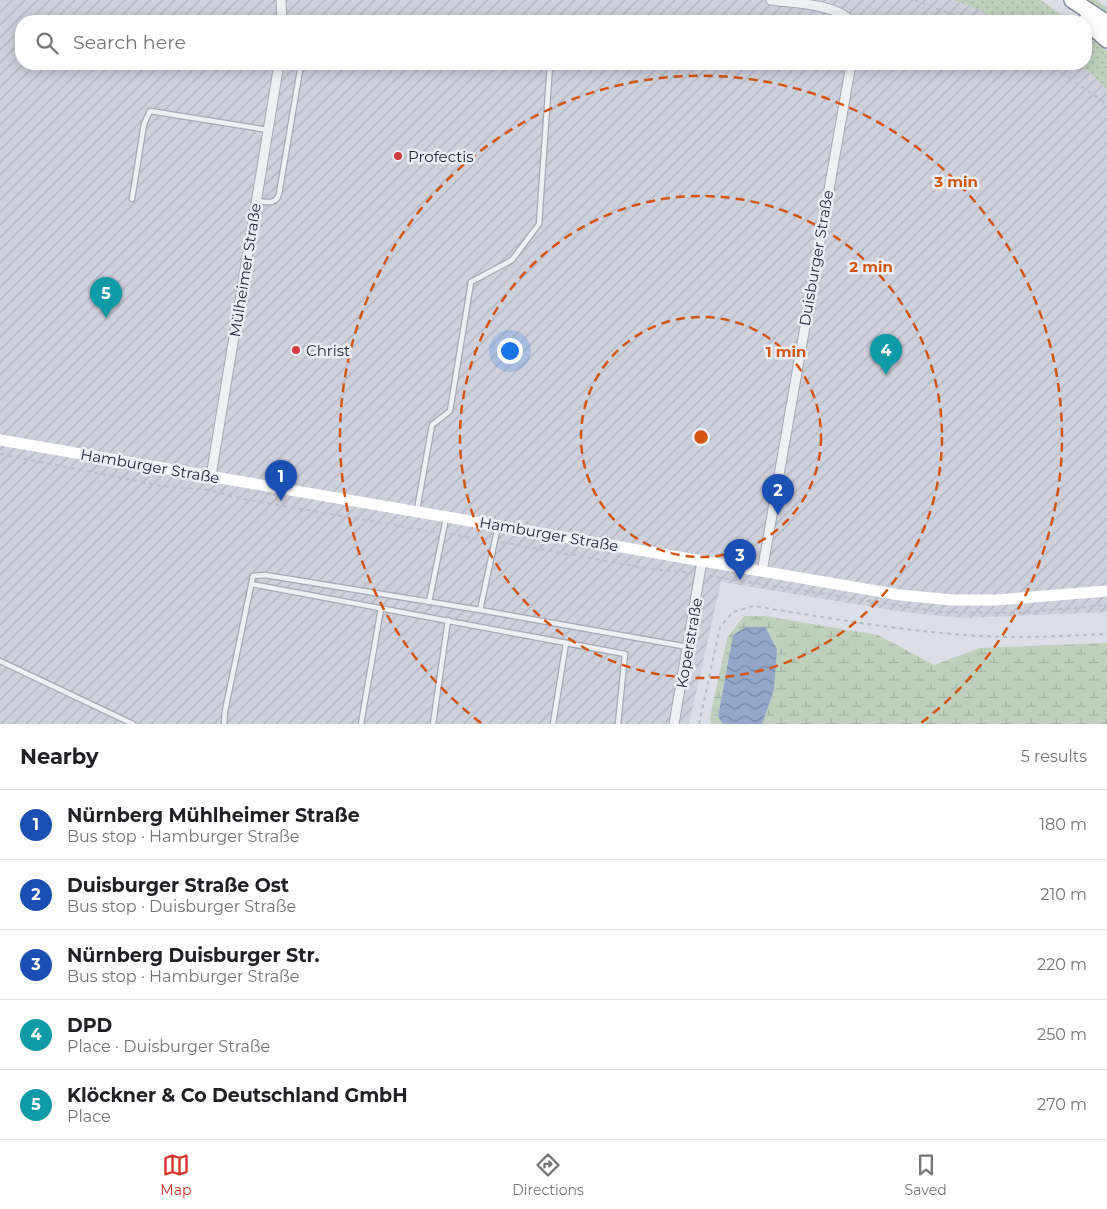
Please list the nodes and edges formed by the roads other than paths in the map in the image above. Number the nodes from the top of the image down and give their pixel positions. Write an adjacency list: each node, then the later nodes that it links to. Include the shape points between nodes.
1 (281, 0): 5 (street)
2 (771, 0): 6 (street)
3 (1066, 0): 7 (highway)
4 (1072, 0): 8 (highway)
5 (282, 15)
6 (842, 15)
7 (1080, 15)
8 (1107, 23)
9 (1092, 26): 10 (highway)
10 (1107, 40)
11 (278, 70): 15 (street, Mülheimer Straße)
12 (300, 70): 17 (lane, via 278,199)
13 (550, 70): 20 (lane, via 539,224 512,260 471,282 450,411 432,425)
14 (850, 70): 24 (street, Duisburger Straße)
15 (268, 130): 16 (lane, via 150,111 144,124); 17 (street, Mülheimer Straße)
16 (132, 199)
17 (256, 201): 19 (street, Mülheimer Straße)
18 (0, 440): 19 (street, Hamburger Straße)
19 (211, 476): 20 (street, Hamburger Straße)
20 (417, 512): 21 (street, Hamburger Straße)
21 (446, 517): 22 (street, Hamburger Straße); 27 (lane)
22 (498, 526): 23 (street, Hamburger Straße); 29 (lane)
23 (702, 561): 24 (street, Hamburger Straße); 32 (street, Koperstraße)
24 (762, 572): 26 (street, Hamburger Straße, via 939,599 996,600)
25 (251, 584): 27 (lane, via 253,576 265,575); 28 (lane); 35 (lane)
26 (1105, 592)
27 (429, 602): 29 (lane)
28 (381, 608): 30 (lane); 36 (lane)
29 (480, 610): 32 (lane)
30 (448, 620): 31 (lane); 37 (lane)
31 (566, 643): 38 (lane); 39 (lane, via 625,654)
32 (688, 647): 40 (street, Koperstraße)
33 (0, 660): 34 (lane)
34 (133, 724)
35 (224, 724)
36 (361, 724)
37 (433, 724)
38 (553, 724)
39 (618, 724)
40 (674, 724)

